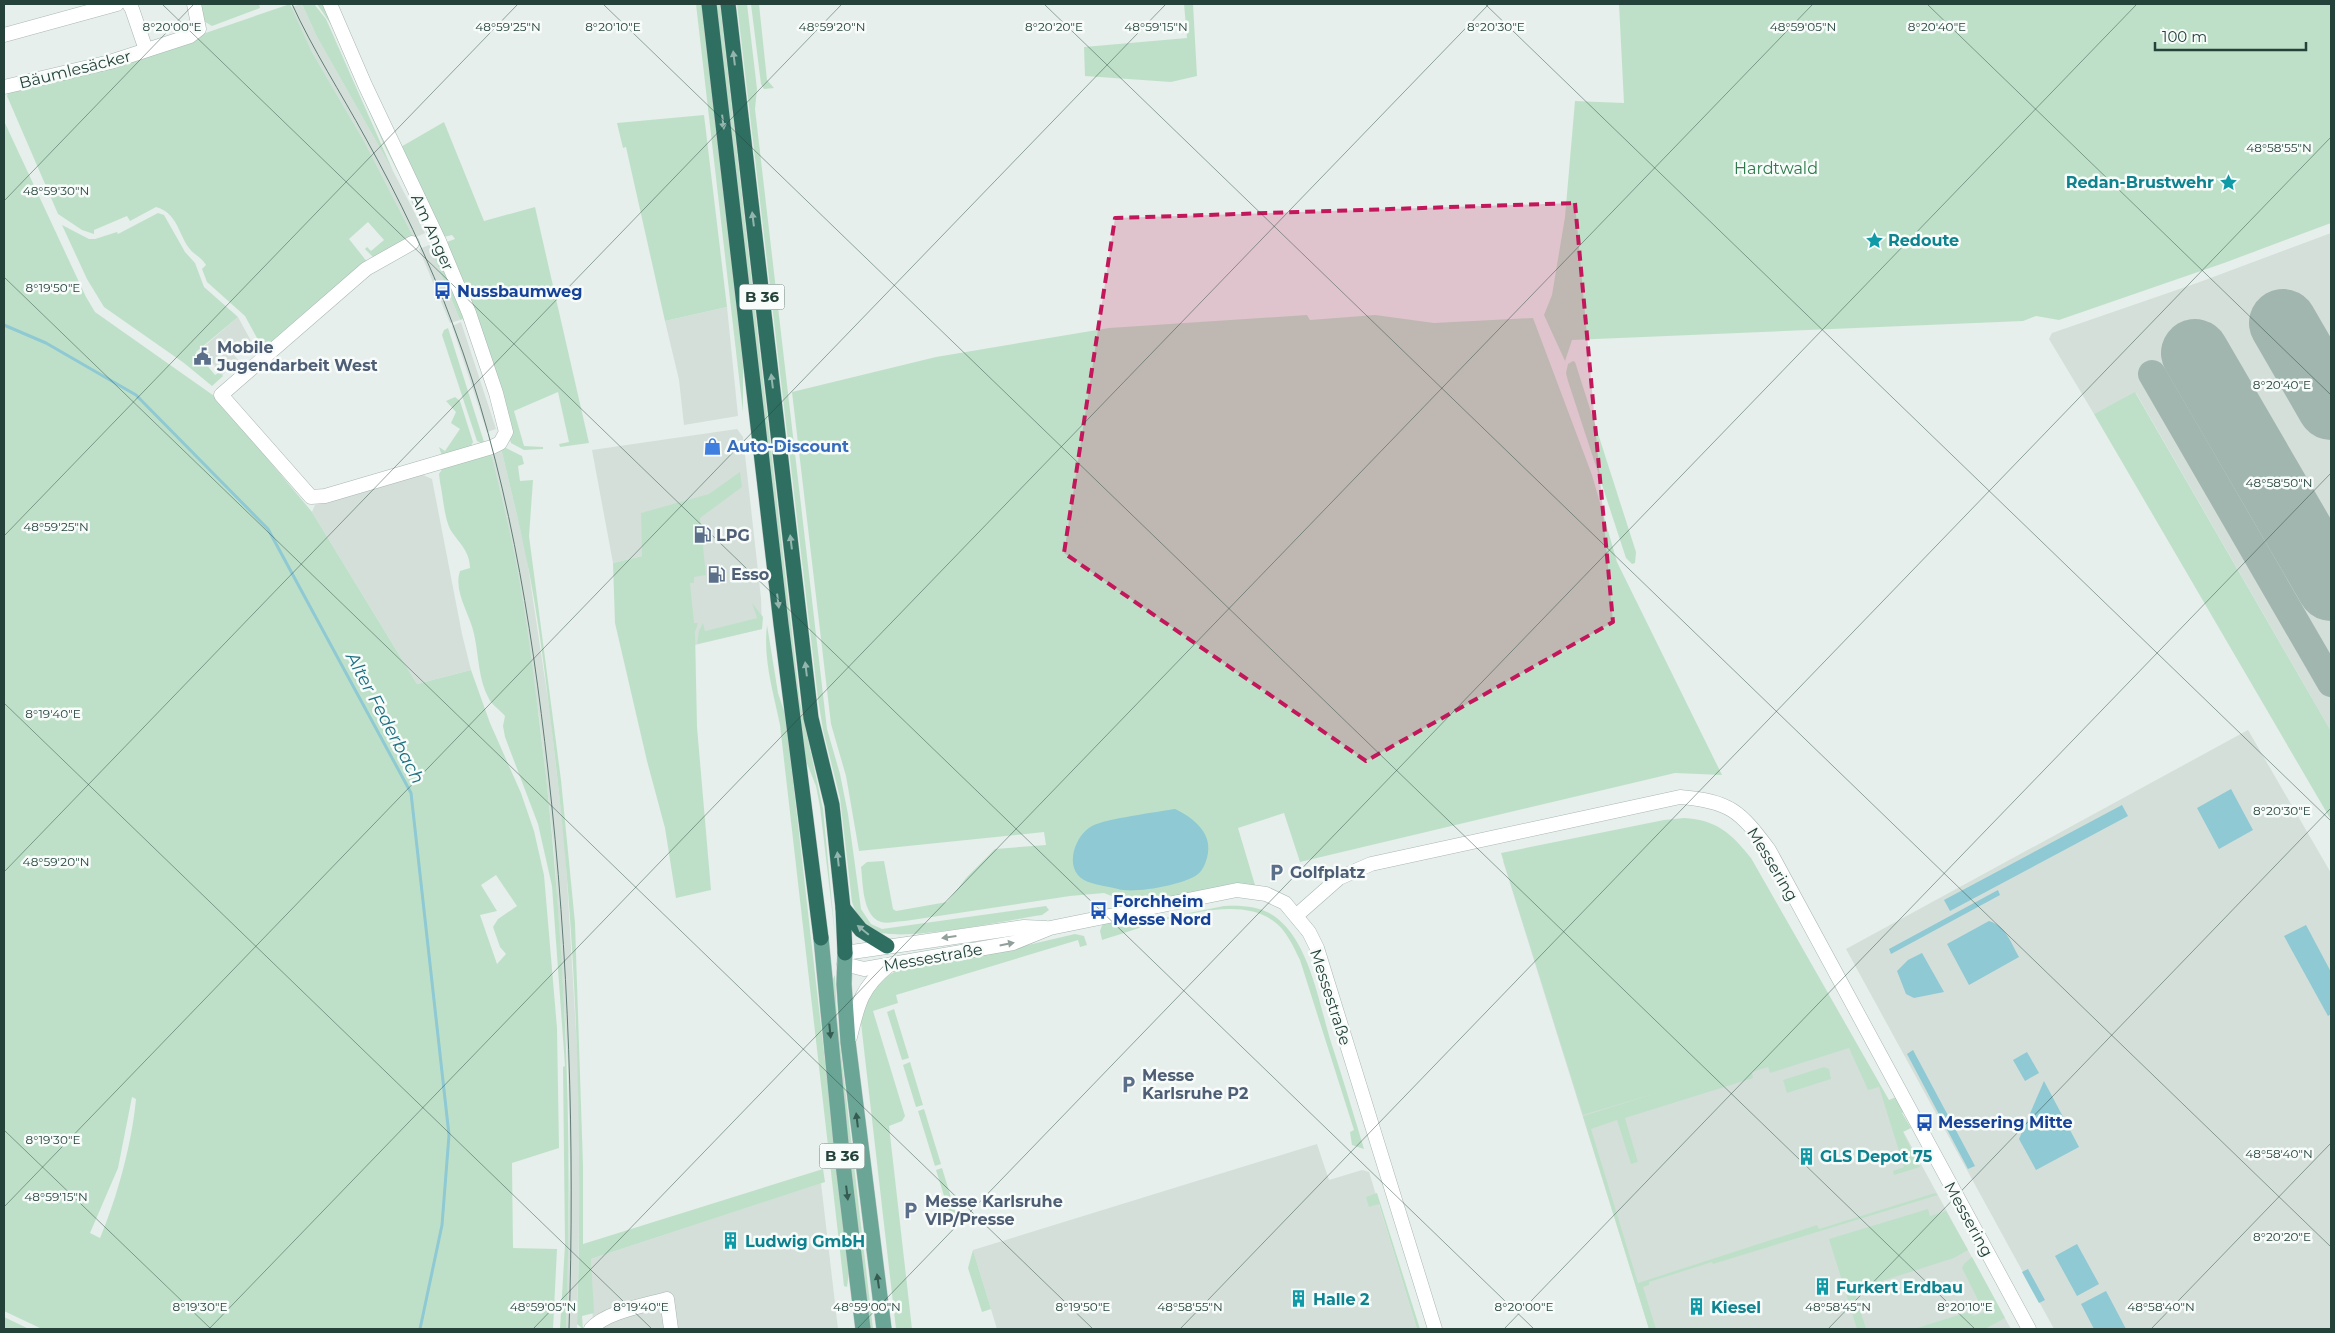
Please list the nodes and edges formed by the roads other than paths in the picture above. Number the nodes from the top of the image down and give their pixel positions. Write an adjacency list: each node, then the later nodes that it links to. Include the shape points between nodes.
1 (117, 4): 7 (street)
2 (128, 4): 8 (street, Bäumlesäcker)
3 (194, 4): 8 (street, Bäumlesäcker, via 199,24 195,33)
4 (330, 4): 10 (street, Am Anger, via 469,313 496,393 505,436 500,443 478,451 325,496 311,497 221,395 366,270)
5 (709, 4): 14 (highway, B 36, one-way to 14)
6 (728, 4): 11 (highway, B 36, one-way to 6, via 832,805 811,718)
7 (4, 35)
8 (146, 50): 9 (street, Bäumlesäcker, via 73,73)
9 (4, 87)
10 (412, 244)
11 (843, 908): 15 (highway, one-way to 11, via 861,930); 16 (highway, B 36)
12 (1296, 915): 13 (street, Messestraße, via 1284,903 1266,894 1237,890); 24 (street, Messestraße, via 1317,948); 25 (street, Messering, via 1339,878 1394,859 1680,797 1708,800 1737,812 1748,821 1769,850)
13 (1050, 928): 15 (street, Messestraße, one-way to 15, via 1024,928); 17 (street, Messestraße, one-way to 13, via 1013,943)
14 (821, 938): 16 (main road); 18 (main road, B 36)
15 (888, 946): 16 (street, Messestraße)
16 (841, 958): 17 (street, Messestraße, via 864,969); 18 (main road, via 830,965); 19 (main road, B 36)
17 (890, 965): 19 (street, via 874,977 861,994)
18 (825, 983): 22 (main road, B 36, one-way to 22)
19 (848, 1042): 23 (main road, B 36, one-way to 19)
20 (592, 1328): 21 (street, via 612,1316 667,1298)
21 (671, 1329)
22 (863, 1329)
23 (884, 1329)
24 (1435, 1329)
25 (2029, 1329)

